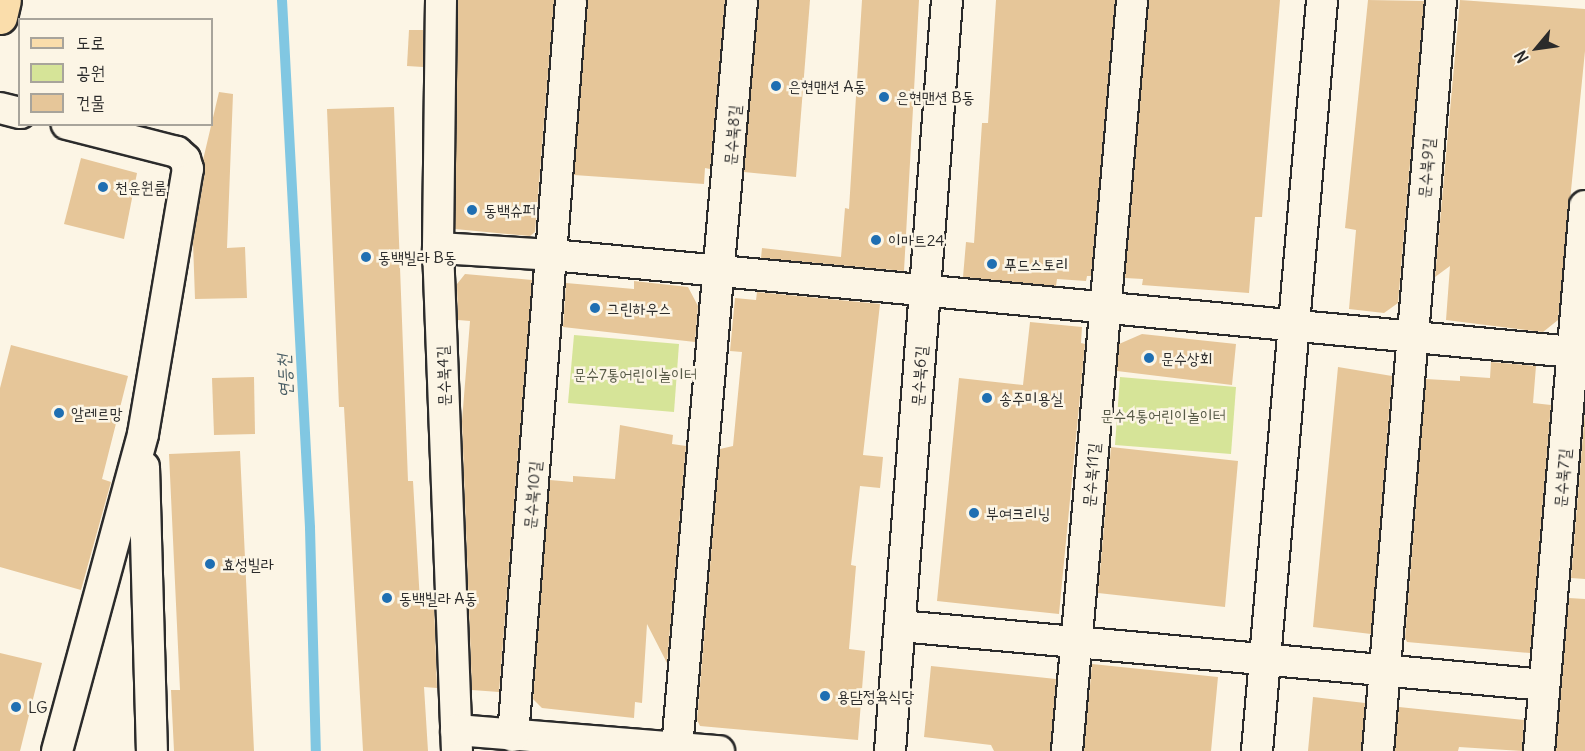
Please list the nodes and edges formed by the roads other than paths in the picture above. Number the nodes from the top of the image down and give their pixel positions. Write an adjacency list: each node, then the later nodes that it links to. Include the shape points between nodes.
1 (4, 0): 9 (main road)
2 (441, 0): 14 (street, 문수북4길)
3 (571, 0): 15 (street)
4 (742, 0): 16 (street, 문수북8길)
5 (947, 0): 17 (street, 문수북6길)
6 (1132, 0): 18 (street)
7 (1322, 0): 19 (street)
8 (1441, 0): 20 (street, 문수북9길)
9 (0, 17)
10 (0, 108): 11 (street)
11 (18, 112)
12 (75, 126): 22 (street, via 177,152 188,164)
13 (1585, 206): 21 (street, 문수북7길)
14 (438, 248): 15 (street); 29 (street, 문수북4길)
15 (552, 255): 16 (street); 28 (street, 문수북10길)
16 (721, 271): 17 (street); 30 (street)
17 (925, 289): 18 (street); 23 (street, 문수북6길)
18 (1105, 308): 19 (street); 24 (street, 문수북11길)
19 (1294, 326): 20 (street); 25 (street)
20 (1412, 337): 21 (street); 26 (street)
21 (1573, 352): 27 (street, 문수북7길)
22 (143, 434): 31 (street); 32 (street)
23 (900, 626): 24 (street); 34 (street, 문수북6길)
24 (1077, 642): 25 (street); 35 (street, 문수북11길)
25 (1265, 659): 26 (street); 36 (street)
26 (1384, 670): 27 (street); 37 (street)
27 (1545, 685): 38 (street, 문수북7길)
28 (513, 736): 29 (street); 30 (street)
29 (457, 741)
30 (677, 748): 33 (street)
31 (57, 751)
32 (152, 751)
33 (719, 751)
34 (890, 751)
35 (1068, 751)
36 (1257, 751)
37 (1378, 751)
38 (1539, 751)

